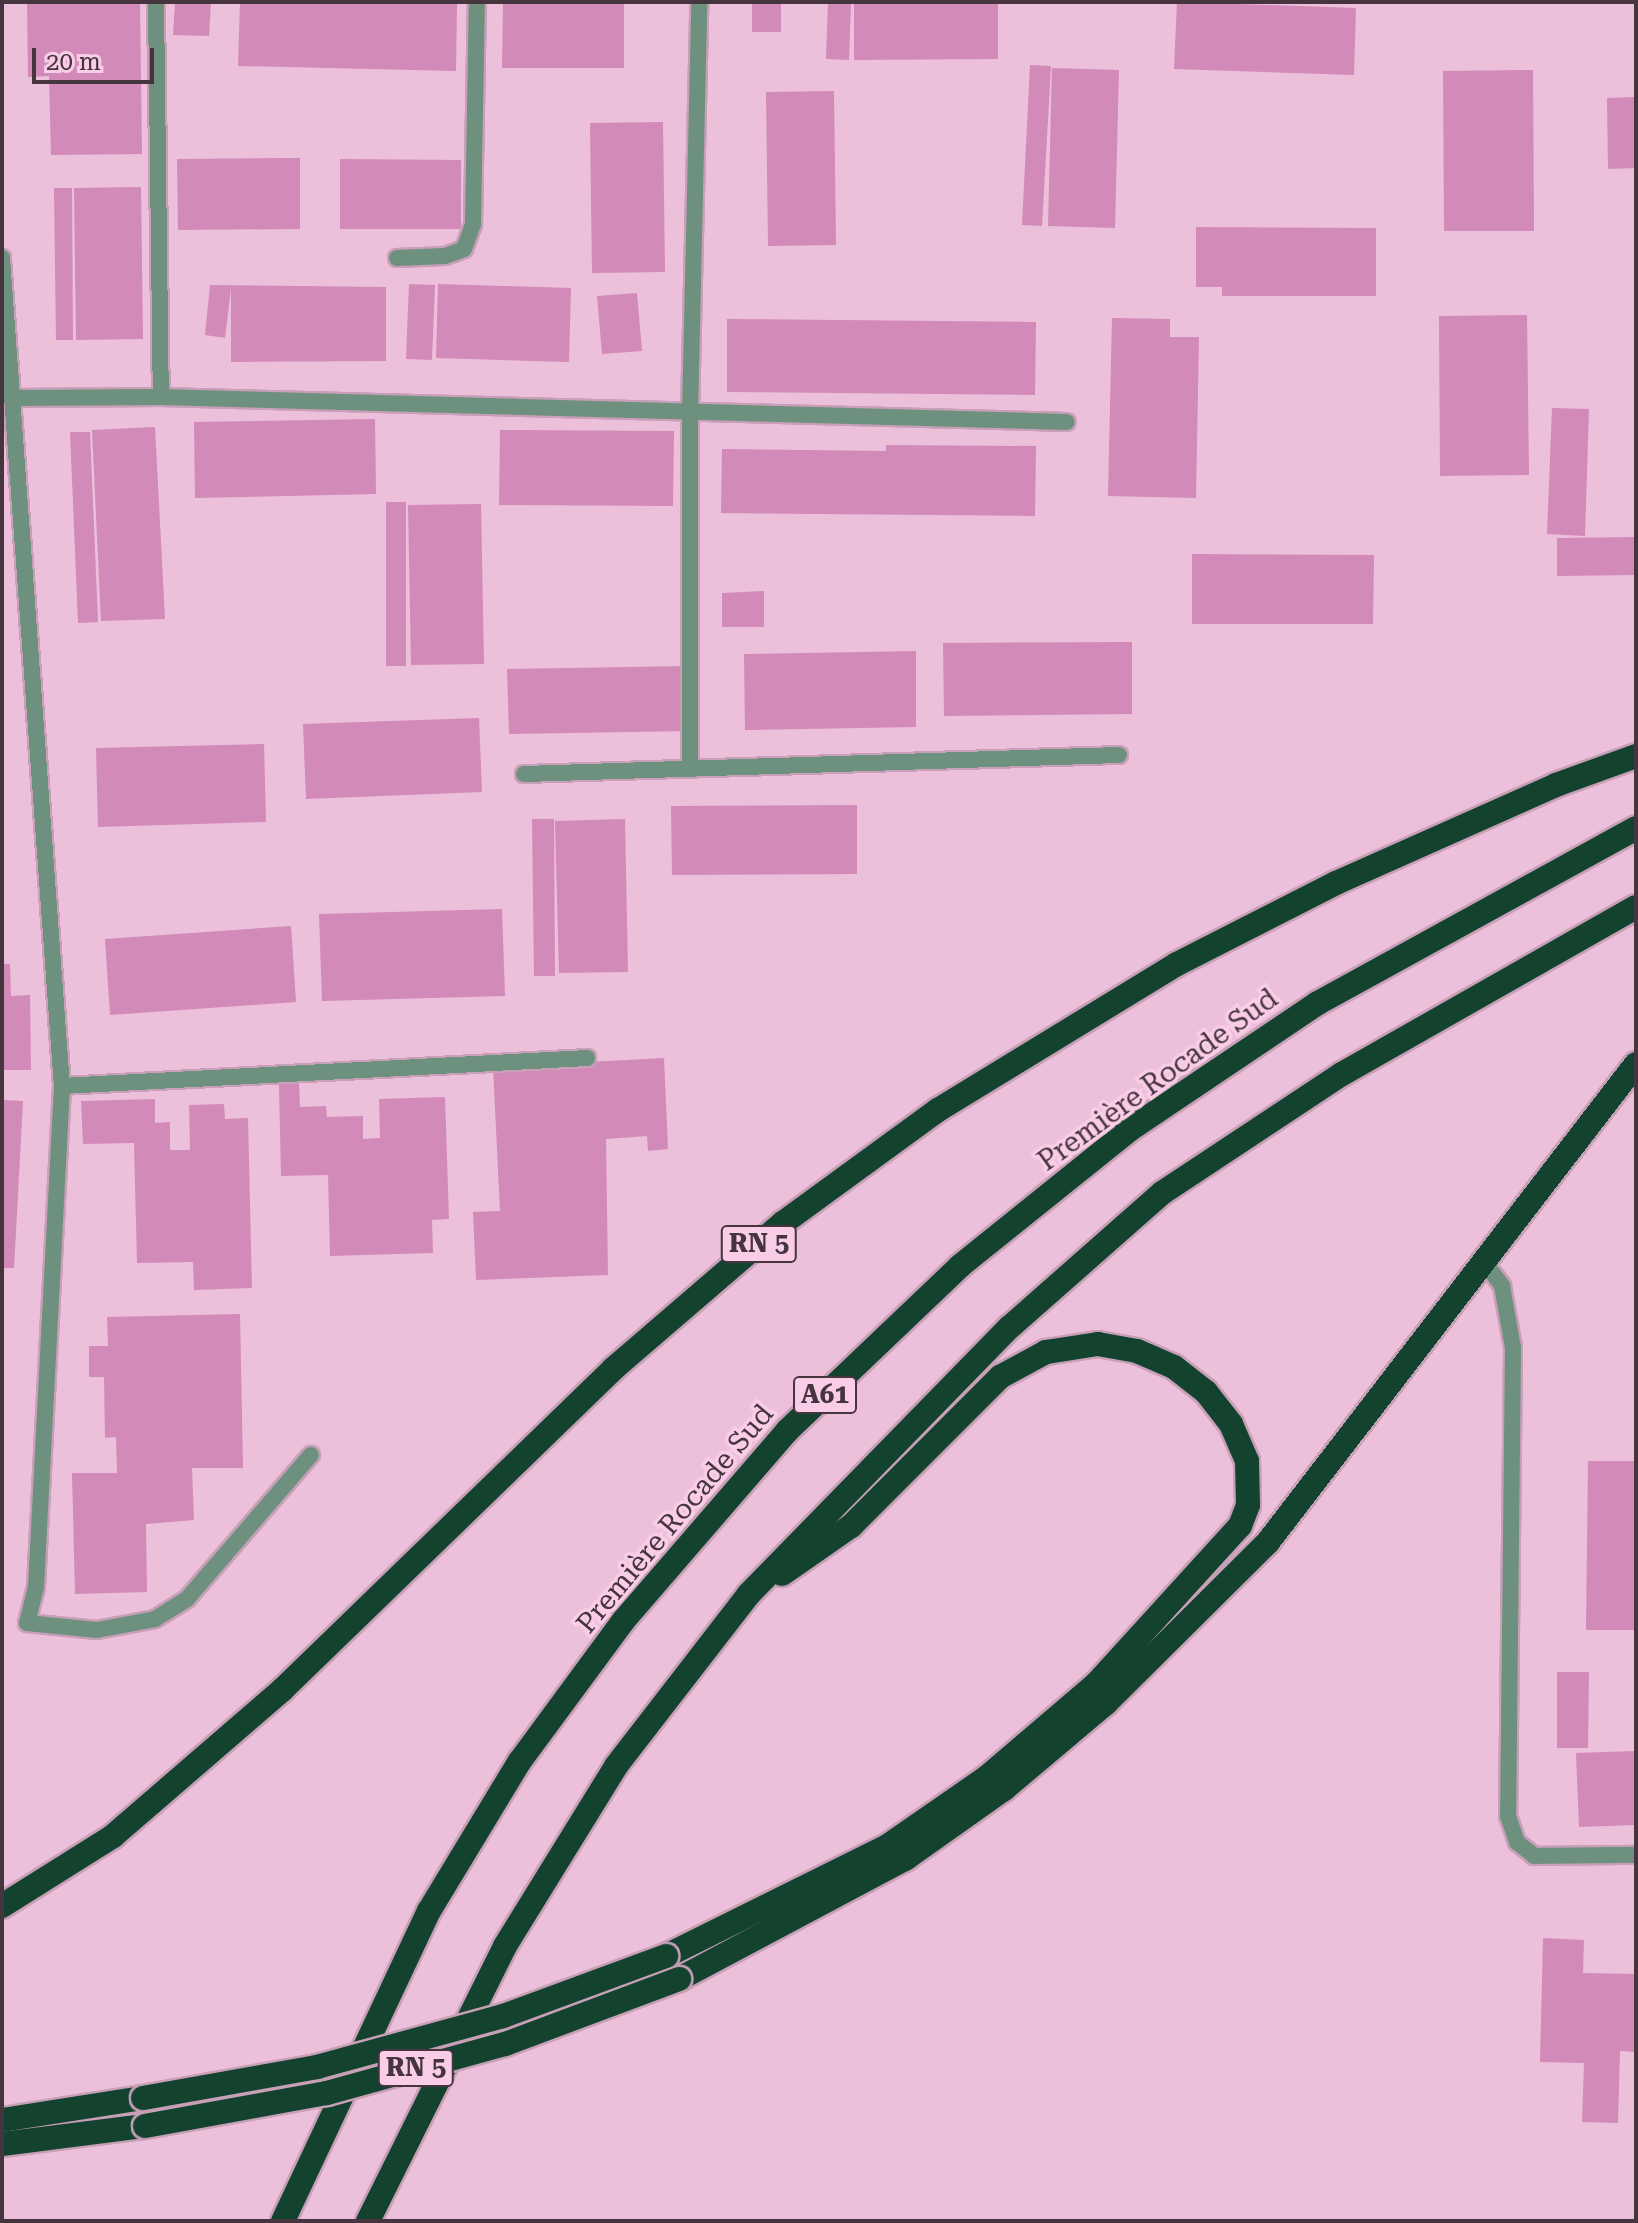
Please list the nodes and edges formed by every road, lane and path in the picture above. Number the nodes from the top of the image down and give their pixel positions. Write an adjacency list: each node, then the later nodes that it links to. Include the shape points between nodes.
1 (156, 2): 6 (street)
2 (477, 2): 5 (street, via 473,224 464,249 445,256)
3 (699, 2): 8 (street)
4 (2, 258): 7 (street)
5 (397, 258)
6 (161, 397): 7 (street); 8 (street)
7 (12, 398): 18 (street)
8 (690, 414): 9 (street); 12 (street)
9 (1067, 422)
10 (1119, 755): 12 (street)
11 (1636, 756): 23 (highway, RN 5, via 1556,785 1336,883 1177,964 938,1110 783,1223 613,1369 282,1690 113,1836)
12 (690, 768): 13 (street)
13 (524, 774)
14 (1636, 828): 26 (highway, Première Rocade Sud / A61, via 1318,1003 1129,1130 960,1266 787,1431 624,1620 520,1761 429,1911)
15 (1636, 907): 21 (highway, via 1342,1074 1162,1193 1010,1327)
16 (587, 1058): 18 (street)
17 (1636, 1064): 19 (highway, RN 5)
18 (62, 1086): 20 (street, via 36,1587 27,1623 97,1630 155,1619 187,1599)
19 (1482, 1259): 22 (street, via 1502,1286 1513,1348 1508,1816 1517,1842 1534,1856); 25 (highway, RN 5, bridge, via 1268,1542 1106,1703 1004,1789 905,1859 679,1979 475,2052 327,2093 145,2126)
20 (311, 1455)
21 (749, 1594): 24 (highway, bridge, via 837,1539 1000,1377 1046,1352 1098,1344 1137,1351 1174,1367 1223,1413 1247,1461 1248,1505 1233,1535 1084,1694 987,1777 886,1847 666,1956 503,2016 317,2067); 27 (highway, via 616,1766 512,1933 408,2132)
22 (1636, 1855)
23 (2, 1906)
24 (2, 2120)
25 (2, 2144)
26 (283, 2221)
27 (368, 2221)

